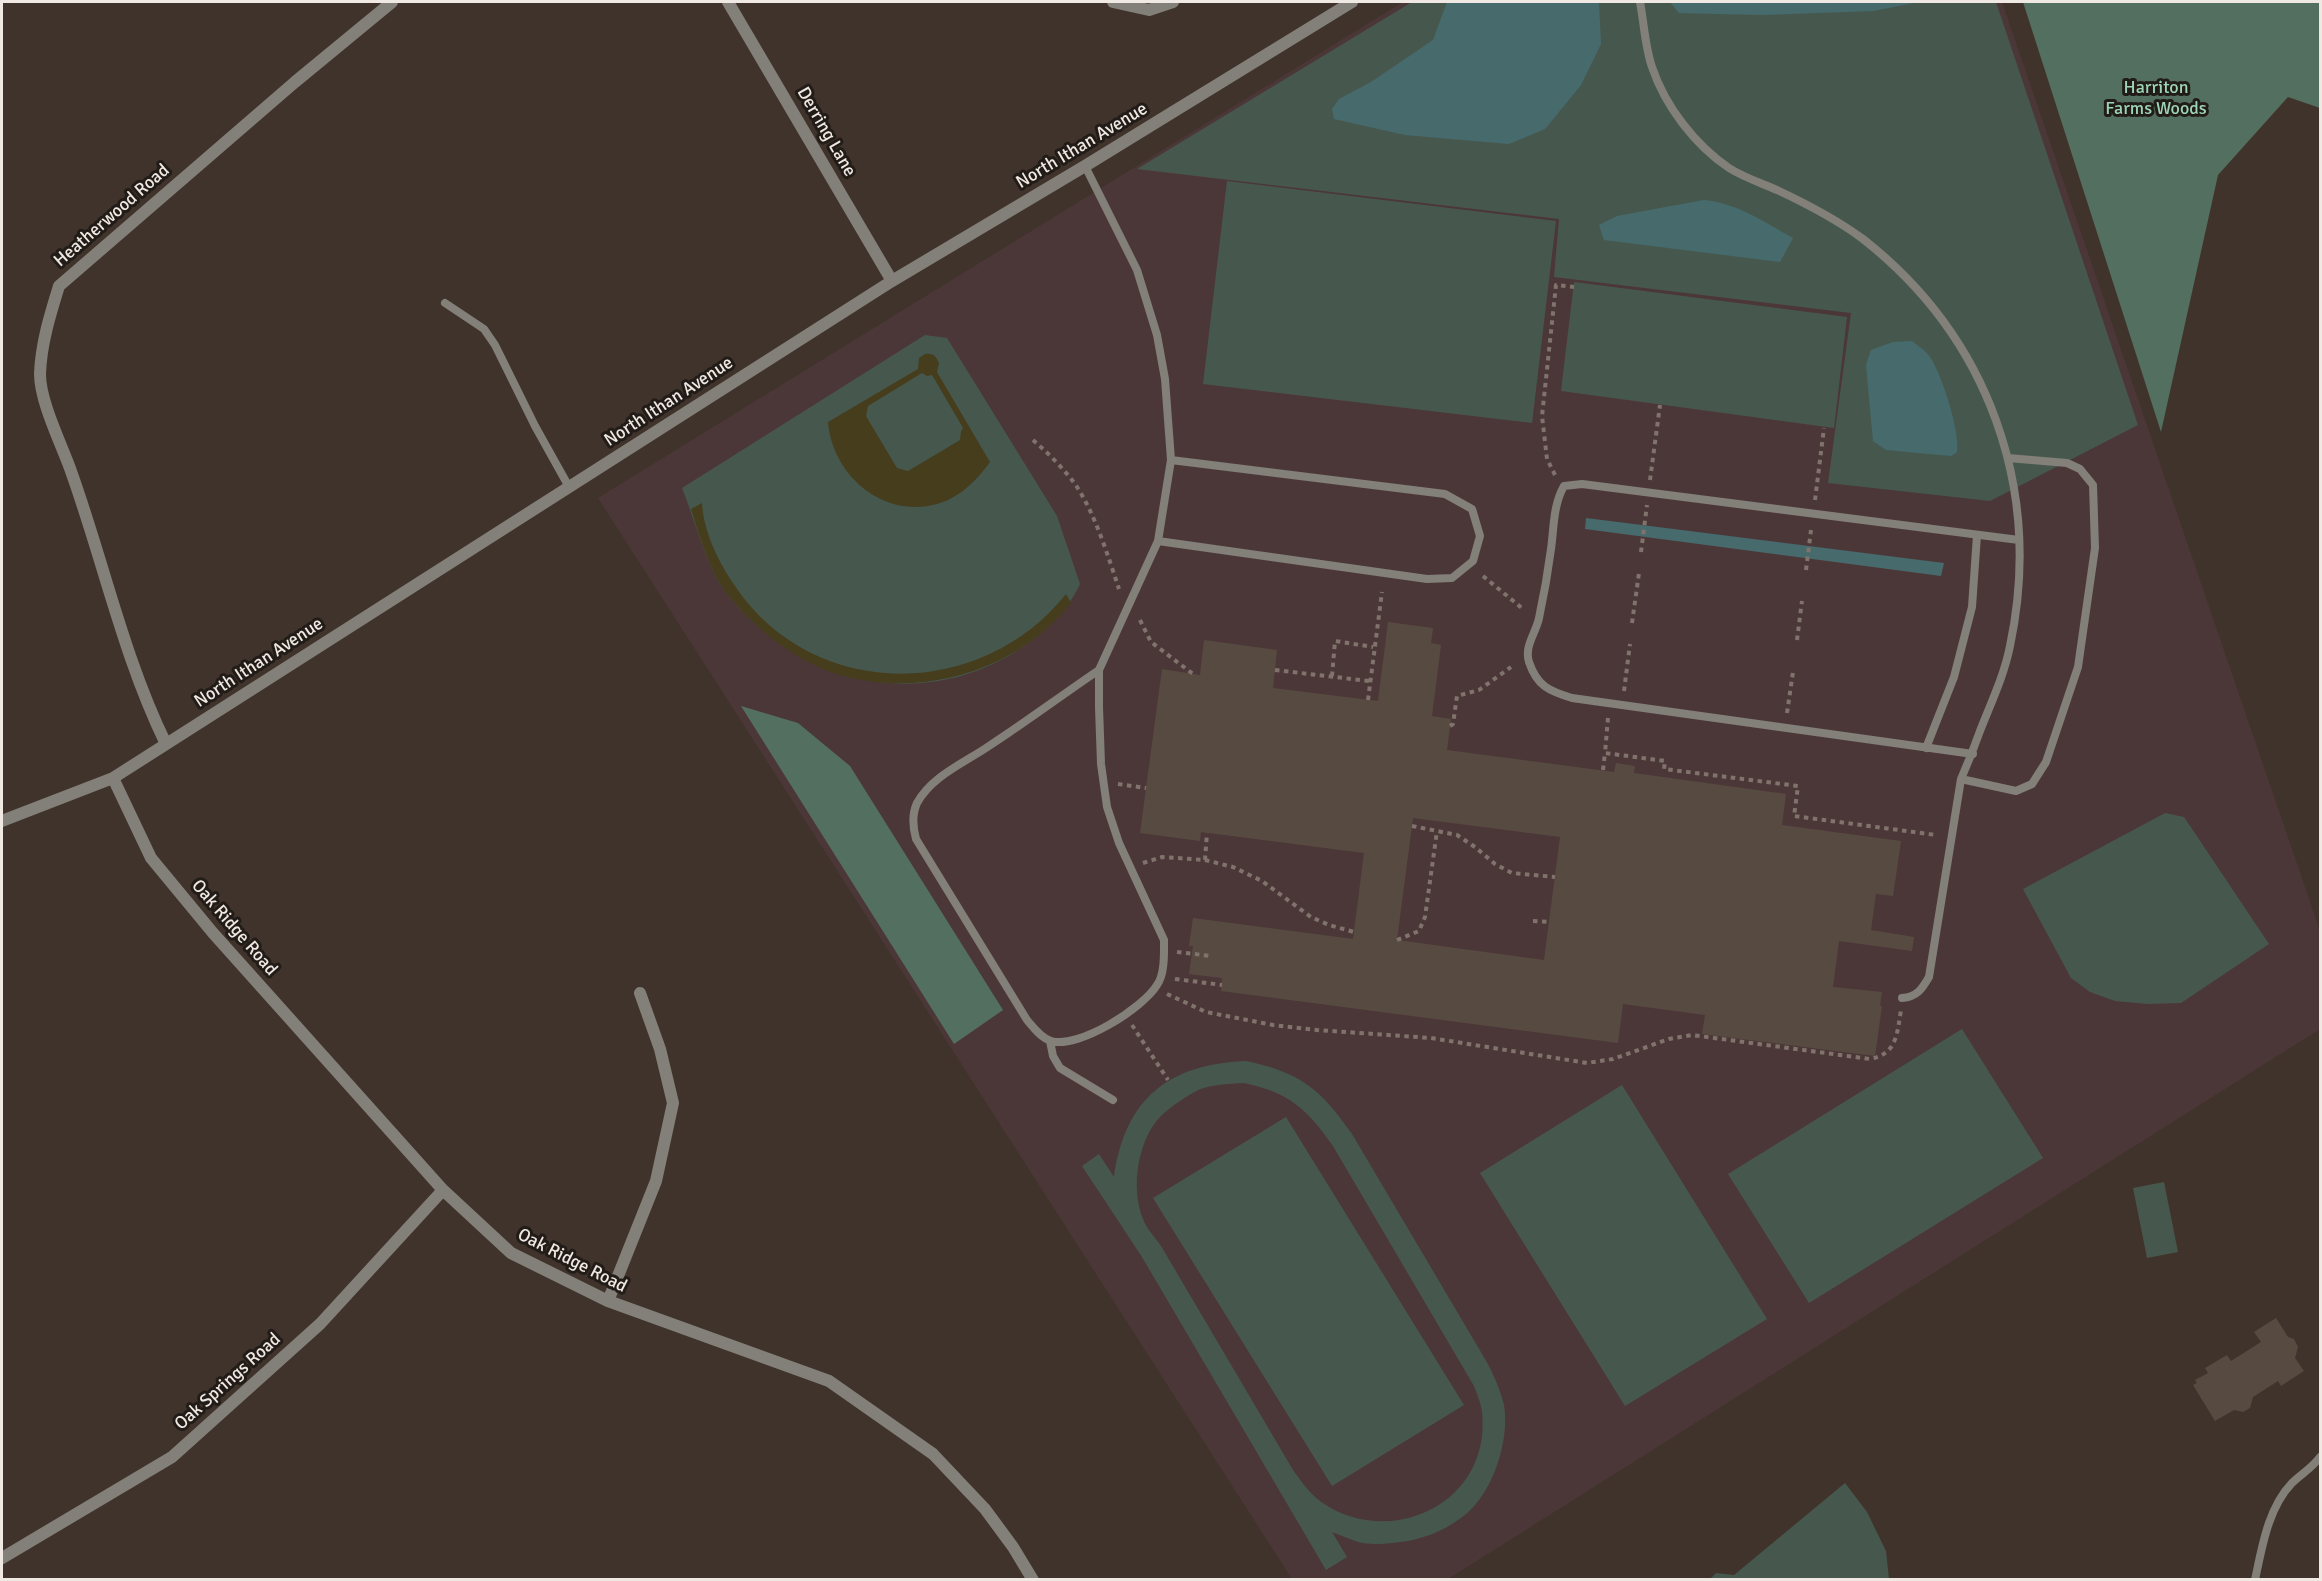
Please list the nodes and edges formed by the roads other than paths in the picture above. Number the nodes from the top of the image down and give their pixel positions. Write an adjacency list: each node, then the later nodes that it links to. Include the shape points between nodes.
1 (392, 2): 17 (street, Heatherwood Road, via 59,286 45,330 40,376 50,418 147,706)
2 (728, 2): 8 (street, Derring Lane)
3 (1113, 2): 4 (street, via 1149,10)
4 (1173, 2)
5 (1352, 2): 7 (street, North Ithan Avenue)
6 (1640, 2): 10 (lane, via 1652,66 1669,103 1694,137 1730,168 1818,209 1862,238 1902,272 1940,316 1972,364 1995,414)
7 (1085, 166): 8 (street, North Ithan Avenue); 11 (lane, via 1137,270 1157,335)
8 (892, 281): 12 (street, North Ithan Avenue)
9 (445, 303): 12 (lane, via 484,329 495,345)
10 (2008, 458): 14 (lane); 21 (lane, via 2067,463 2080,469 2092,485 2095,548 2078,667 2046,762 2032,784 2016,790)
11 (1172, 460): 15 (lane); 15 (lane, via 1445,494 1472,509 1480,536 1473,561 1452,578 1426,579)
12 (569, 487): 17 (street, North Ithan Avenue)
13 (1977, 535): 14 (lane); 18 (lane, via 1972,607 1954,677); 18 (lane, via 1582,484 1563,486 1557,497 1551,552 1528,659 1536,680 1552,692)
14 (2019, 540): 19 (lane, via 2018,604 2010,648)
15 (1158, 541): 16 (lane)
16 (1099, 670): 25 (lane, via 1101,764 1107,807 1119,843 1160,928 1165,954 1159,983 1127,1013 1083,1038); 25 (lane, via 937,780 916,806 914,818 916,839 1027,1020)
17 (166, 744): 20 (street, North Ithan Avenue)
18 (1926, 748): 19 (lane)
19 (1973, 754): 21 (lane)
20 (113, 778): 22 (street, North Ithan Avenue); 27 (street, Oak Ridge Road, via 151,858)
21 (1960, 779): 24 (lane, via 1929,977 1920,992)
22 (2, 821)
23 (640, 993): 28 (street, via 660,1049 673,1103 656,1181)
24 (1902, 998)
25 (1050, 1041): 26 (lane, via 1060,1068)
26 (1113, 1100)
27 (443, 1190): 28 (street, Oak Ridge Road, via 511,1253); 30 (street, Oak Springs Road, via 320,1324 172,1457)
28 (608, 1301): 31 (street, Oak Ridge Road, via 829,1381 933,1454 985,1509)
29 (2320, 1458): 32 (lane, via 2292,1483 2270,1518)
30 (2, 1558)
31 (1033, 1580)
32 (2255, 1580)

